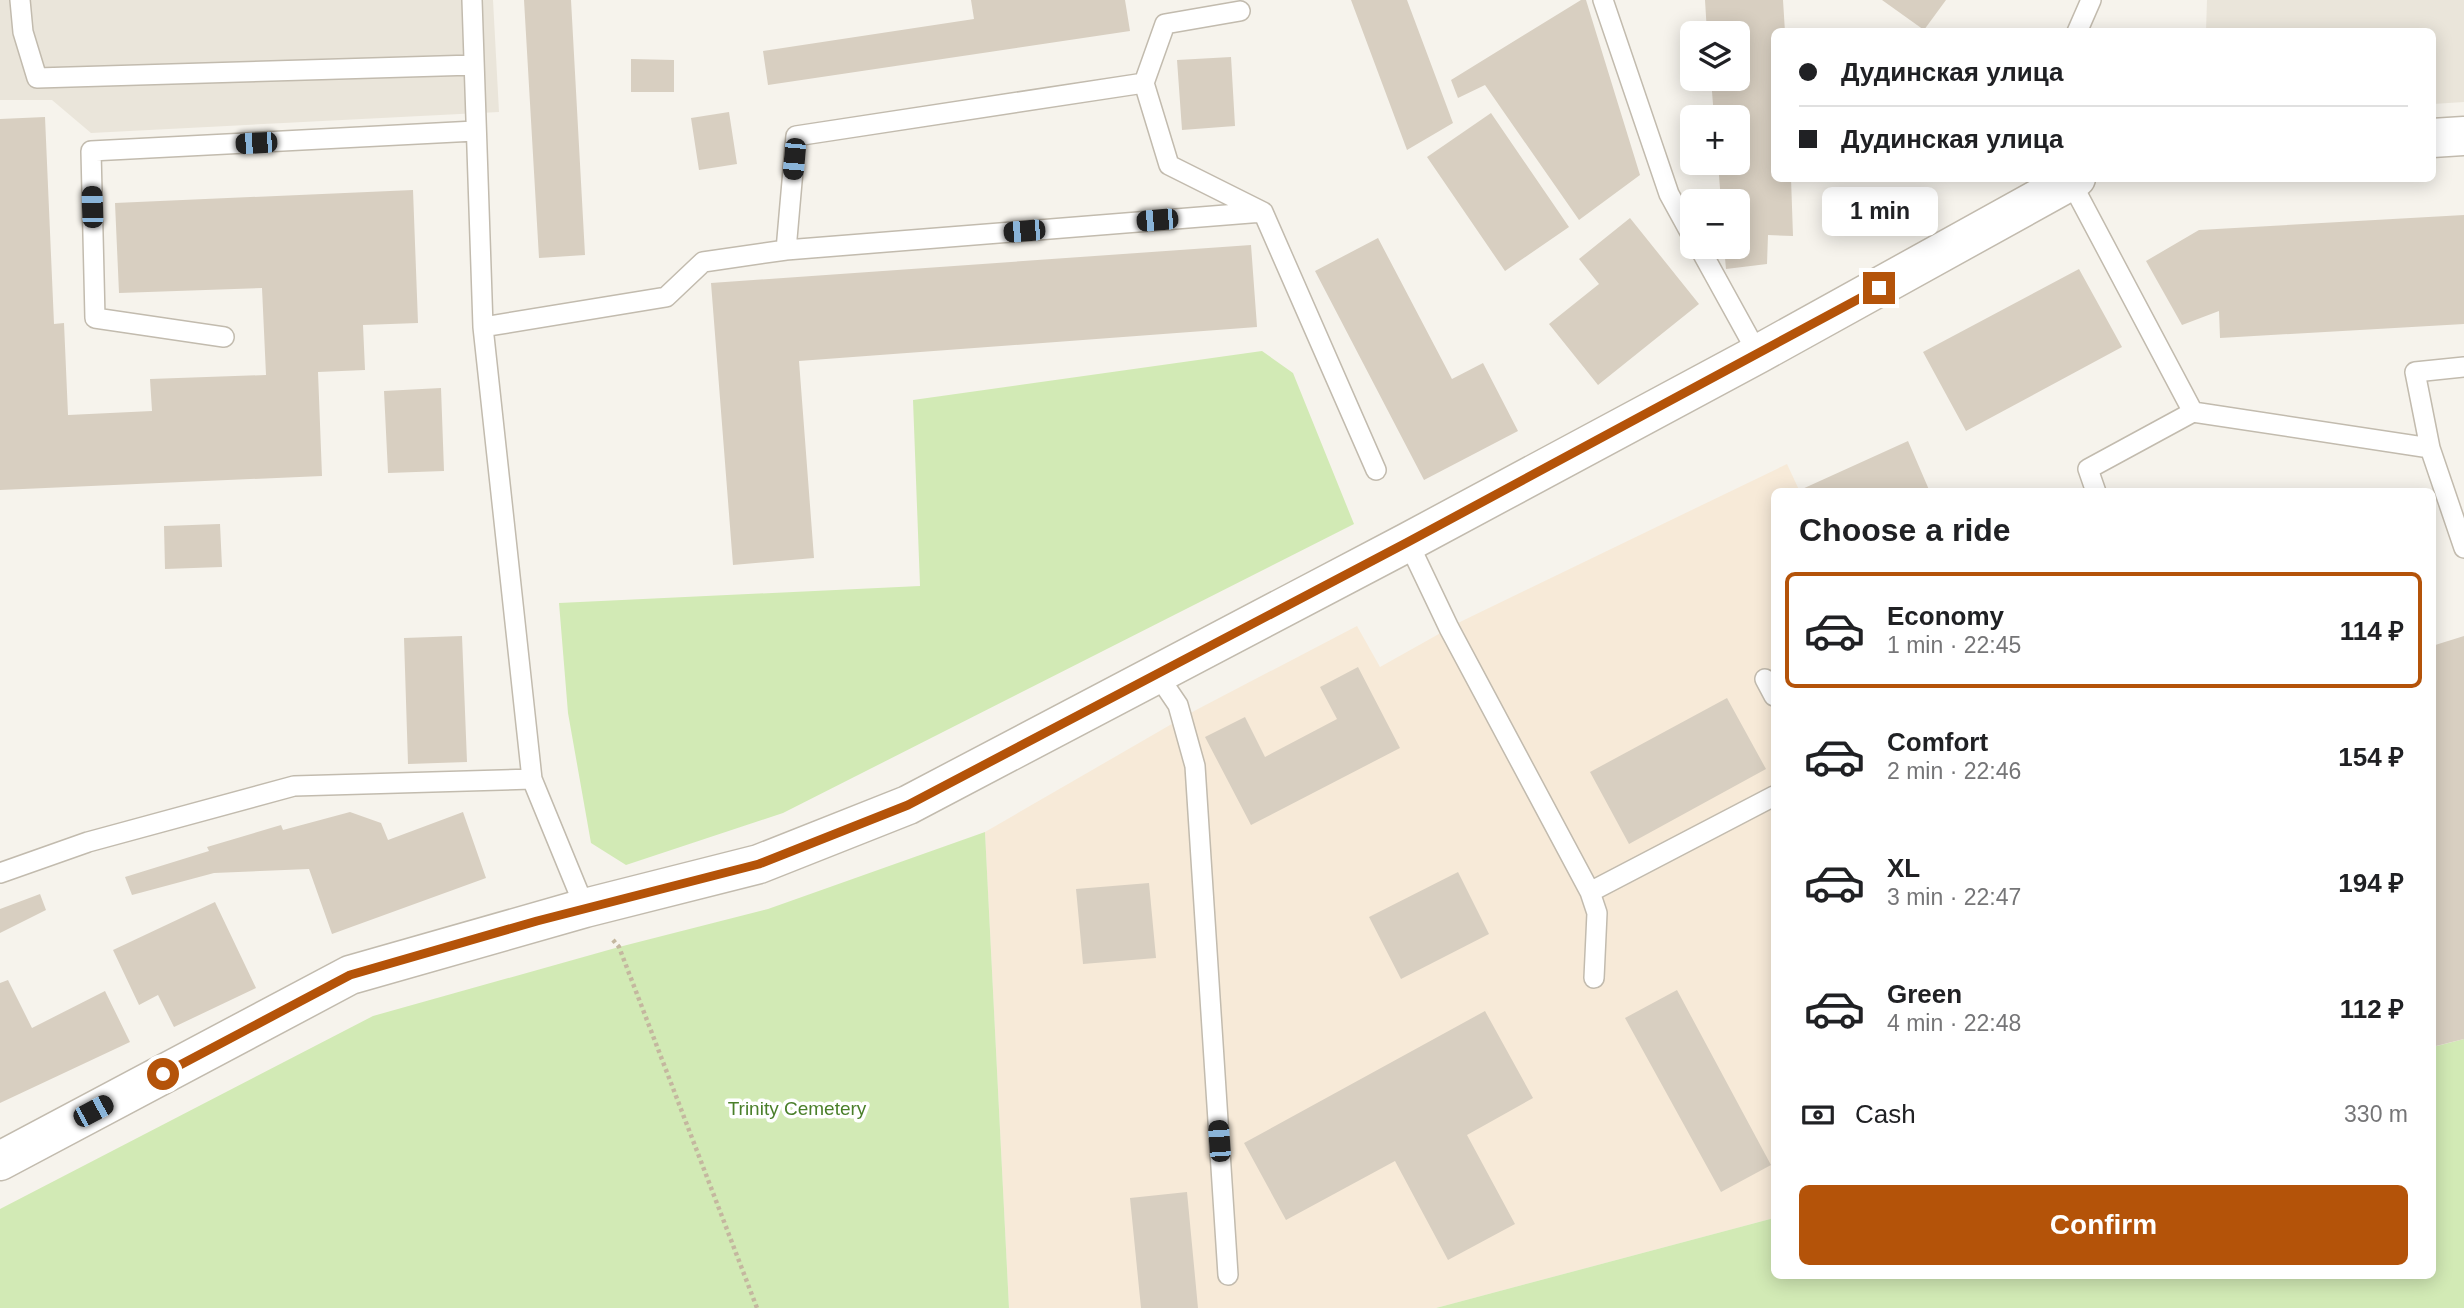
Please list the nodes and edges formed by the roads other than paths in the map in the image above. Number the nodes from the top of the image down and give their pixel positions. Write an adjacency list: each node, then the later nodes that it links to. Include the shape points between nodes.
1 (20, 0): 7 (lane, via 23,32 37,78)
2 (472, 0): 7 (lane)
3 (1603, 0): 15 (lane, via 1669,194)
4 (2091, 0): 6 (lane)
5 (1240, 11): 8 (lane, via 1165,24)
6 (2079, 28)
7 (474, 65): 9 (lane)
8 (1144, 83): 14 (lane, via 1169,165); 16 (lane, via 796,136)
9 (475, 131): 18 (lane); 19 (lane, via 91,151 95,318)
10 (2464, 136): 11 (street)
11 (2436, 138)
12 (2070, 182): 20 (street)
13 (2075, 182): 22 (lane)
14 (1263, 212): 16 (lane); 24 (lane)
15 (1680, 214)
16 (786, 250): 18 (lane, via 703,262 666,297)
17 (1706, 259): 20 (lane)
18 (482, 327): 29 (lane)
19 (224, 337)
20 (1758, 354): 26 (street)
21 (2464, 367): 23 (lane, via 2416,372)
22 (2193, 412): 23 (lane); 25 (lane, via 2088,469)
23 (2430, 448): 27 (lane)
24 (1376, 470)
25 (2095, 488)
26 (1408, 542): 28 (street); 32 (lane)
27 (2464, 548)
28 (1157, 674): 33 (street, via 908,805 759,864); 36 (lane, via 1178,705 1195,766)
29 (532, 779): 31 (lane, via 294,786 88,842); 33 (lane)
30 (1771, 798): 32 (lane)
31 (0, 873)
32 (1590, 892): 34 (lane, via 1597,914)
33 (585, 908): 35 (street, via 350,975)
34 (1594, 978)
35 (0, 1161)
36 (1227, 1275)

